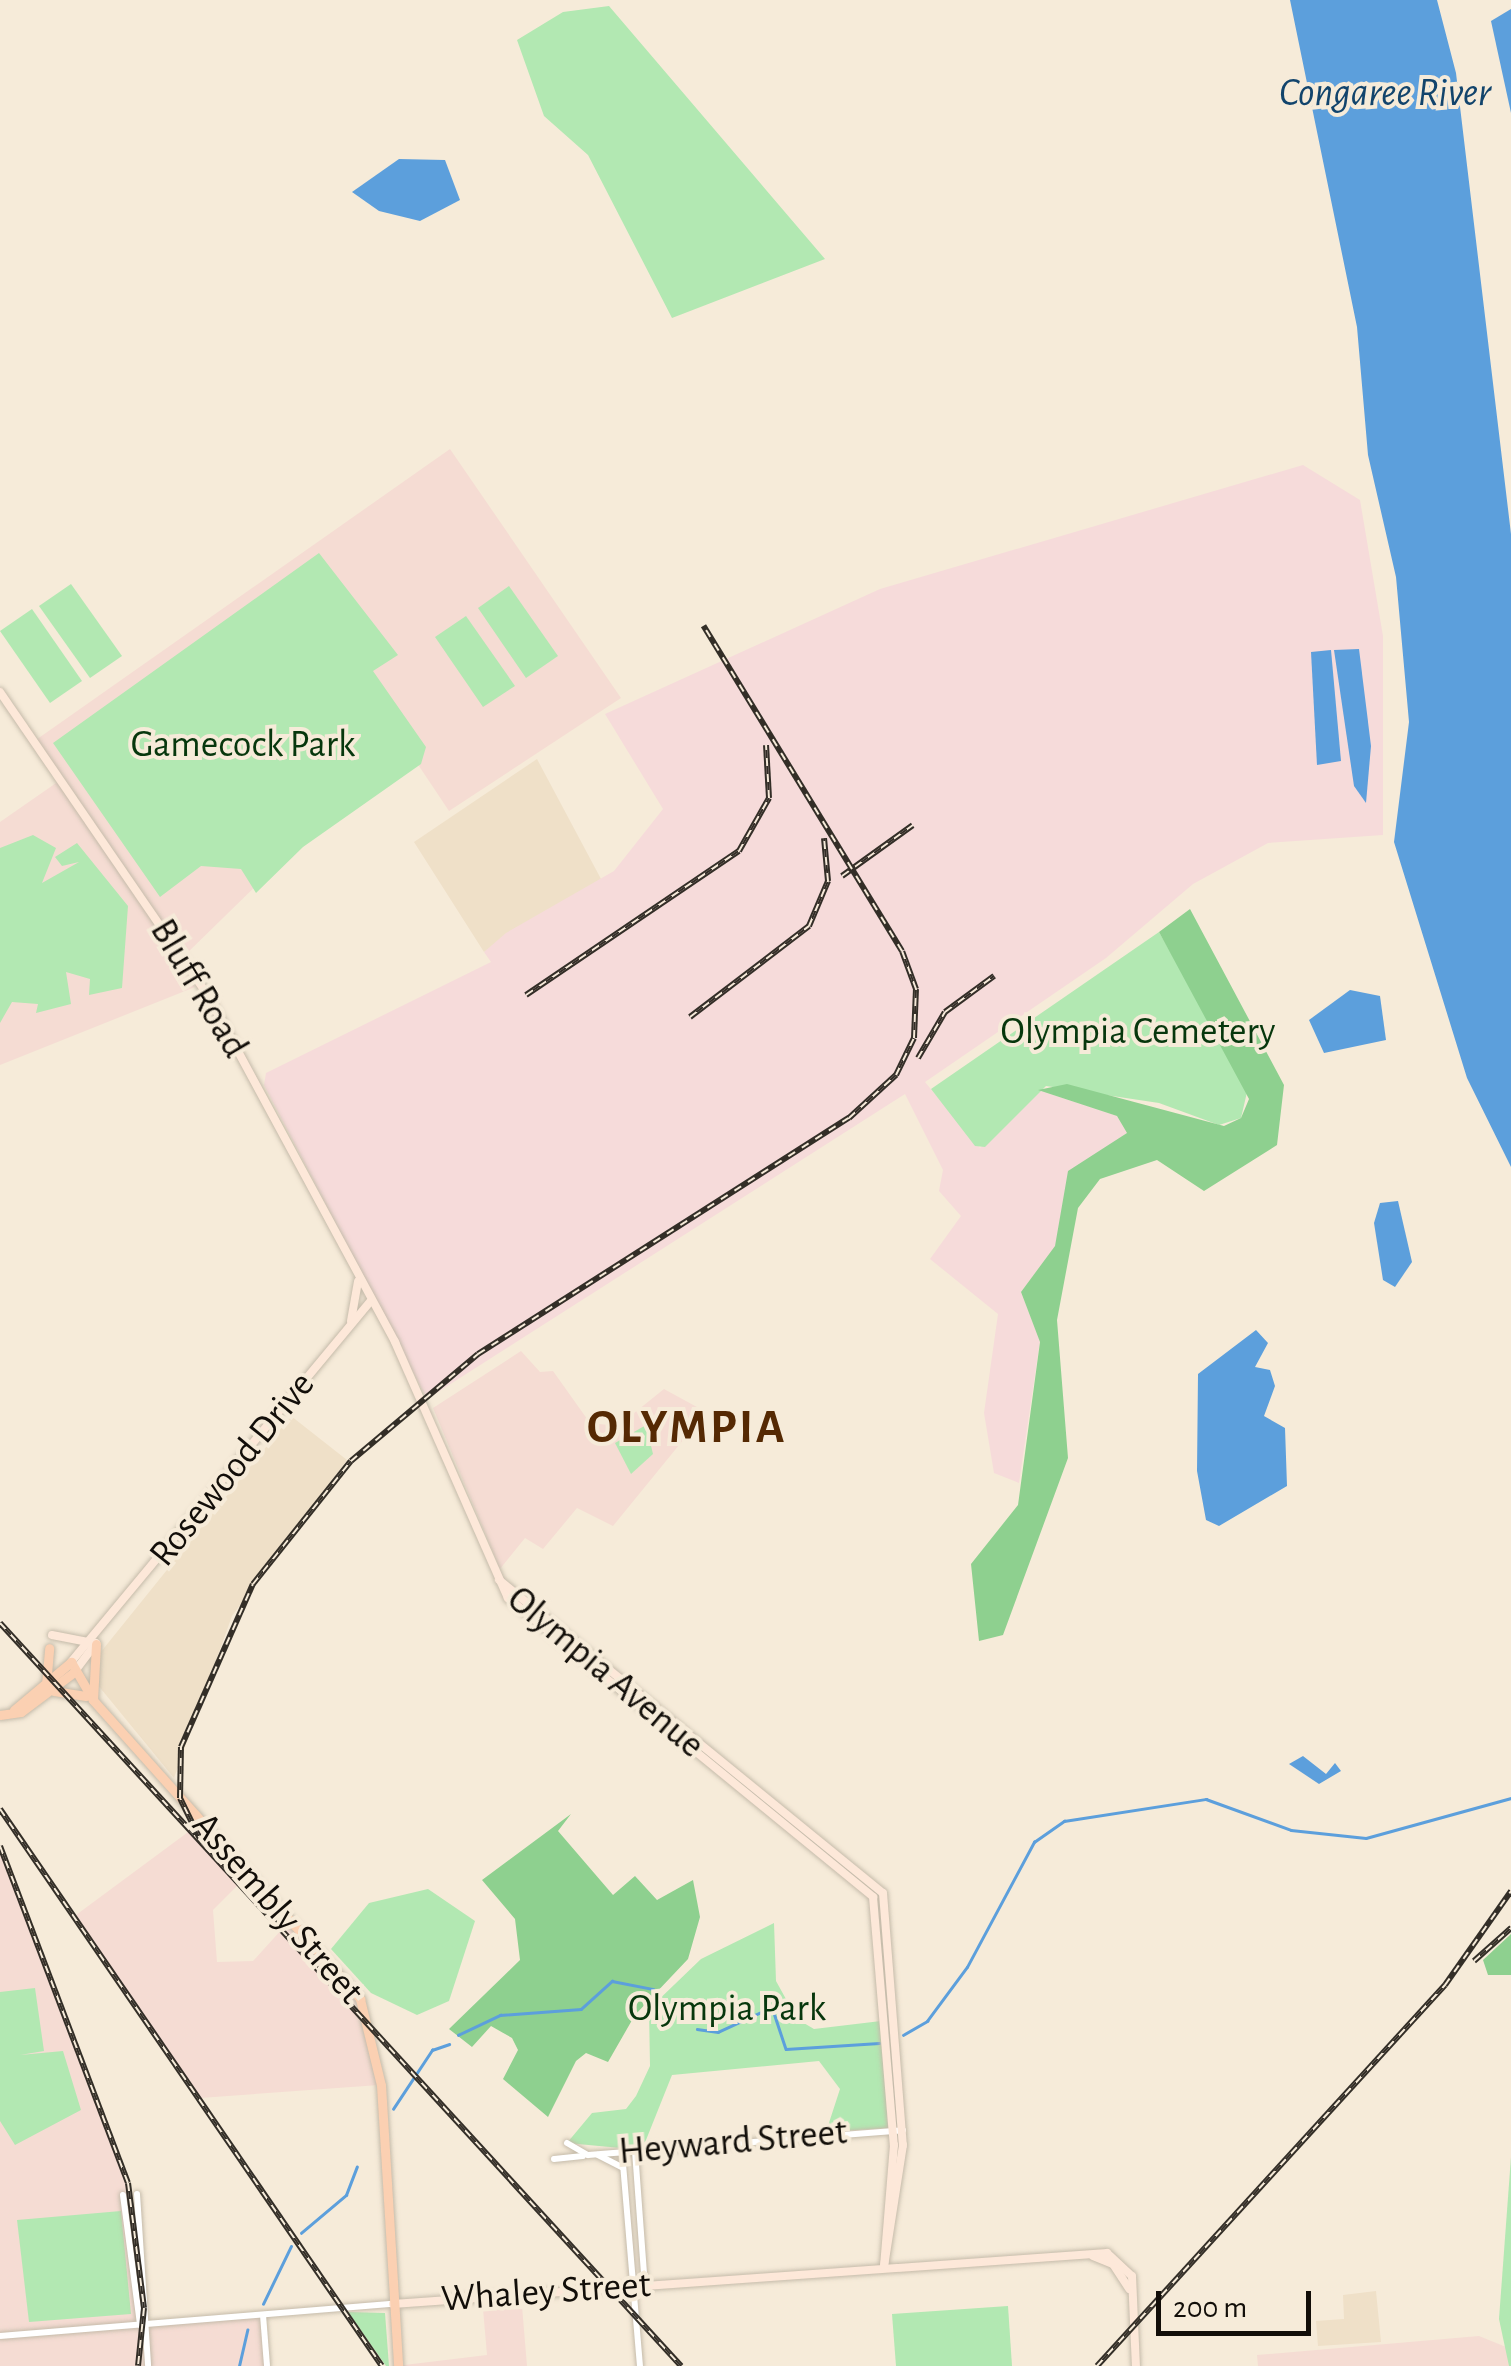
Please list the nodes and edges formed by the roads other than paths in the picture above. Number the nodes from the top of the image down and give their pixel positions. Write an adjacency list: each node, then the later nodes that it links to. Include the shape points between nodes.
1 (0, 692): 2 (main road, Bluff Road, via 207,994)
2 (356, 1273): 3 (main road, Bluff Road); 4 (main road)
3 (371, 1301): 4 (main road, Rosewood Drive); 5 (main road, Bluff Road)
4 (349, 1328): 7 (main road, Rosewood Drive)
5 (496, 1577): 13 (main road, Olympia Avenue, via 880,1888)
6 (52, 1634): 7 (main road)
7 (94, 1642): 9 (main road, Rosewood Drive); 11 (main road)
8 (49, 1648): 10 (main road)
9 (70, 1668): 10 (main road, Rosewood Drive); 11 (main road, Assembly Street)
10 (50, 1688): 11 (main road); 12 (main road, Rosewood Drive)
11 (93, 1700): 24 (main road, Assembly Street, via 360,2000 381,2084)
12 (0, 1715)
13 (898, 2130): 15 (street, Heyward Street); 22 (main road, Olympia Avenue)
14 (567, 2143): 17 (street, Heyward Street)
15 (635, 2150): 16 (street, Heyward Street); 23 (street)
16 (622, 2152): 17 (street, Heyward Street); 19 (street)
17 (592, 2154): 18 (street); 19 (street)
18 (554, 2159)
19 (624, 2168): 23 (street)
20 (136, 2194): 26 (street)
21 (123, 2196): 26 (street)
22 (884, 2266): 23 (main road, Whaley Street); 32 (main road, Whaley Street, via 1093,2256 1113,2264 1129,2289)
23 (640, 2287): 24 (main road, Whaley Street); 31 (street)
24 (393, 2304): 25 (street, Whaley Street); 30 (main road, Assembly Street)
25 (263, 2315): 26 (street, Whaley Street); 29 (street)
26 (144, 2325): 27 (street, Whaley Street); 28 (street)
27 (0, 2336)
28 (148, 2366)
29 (268, 2366)
30 (398, 2366)
31 (640, 2366)
32 (1136, 2366)

